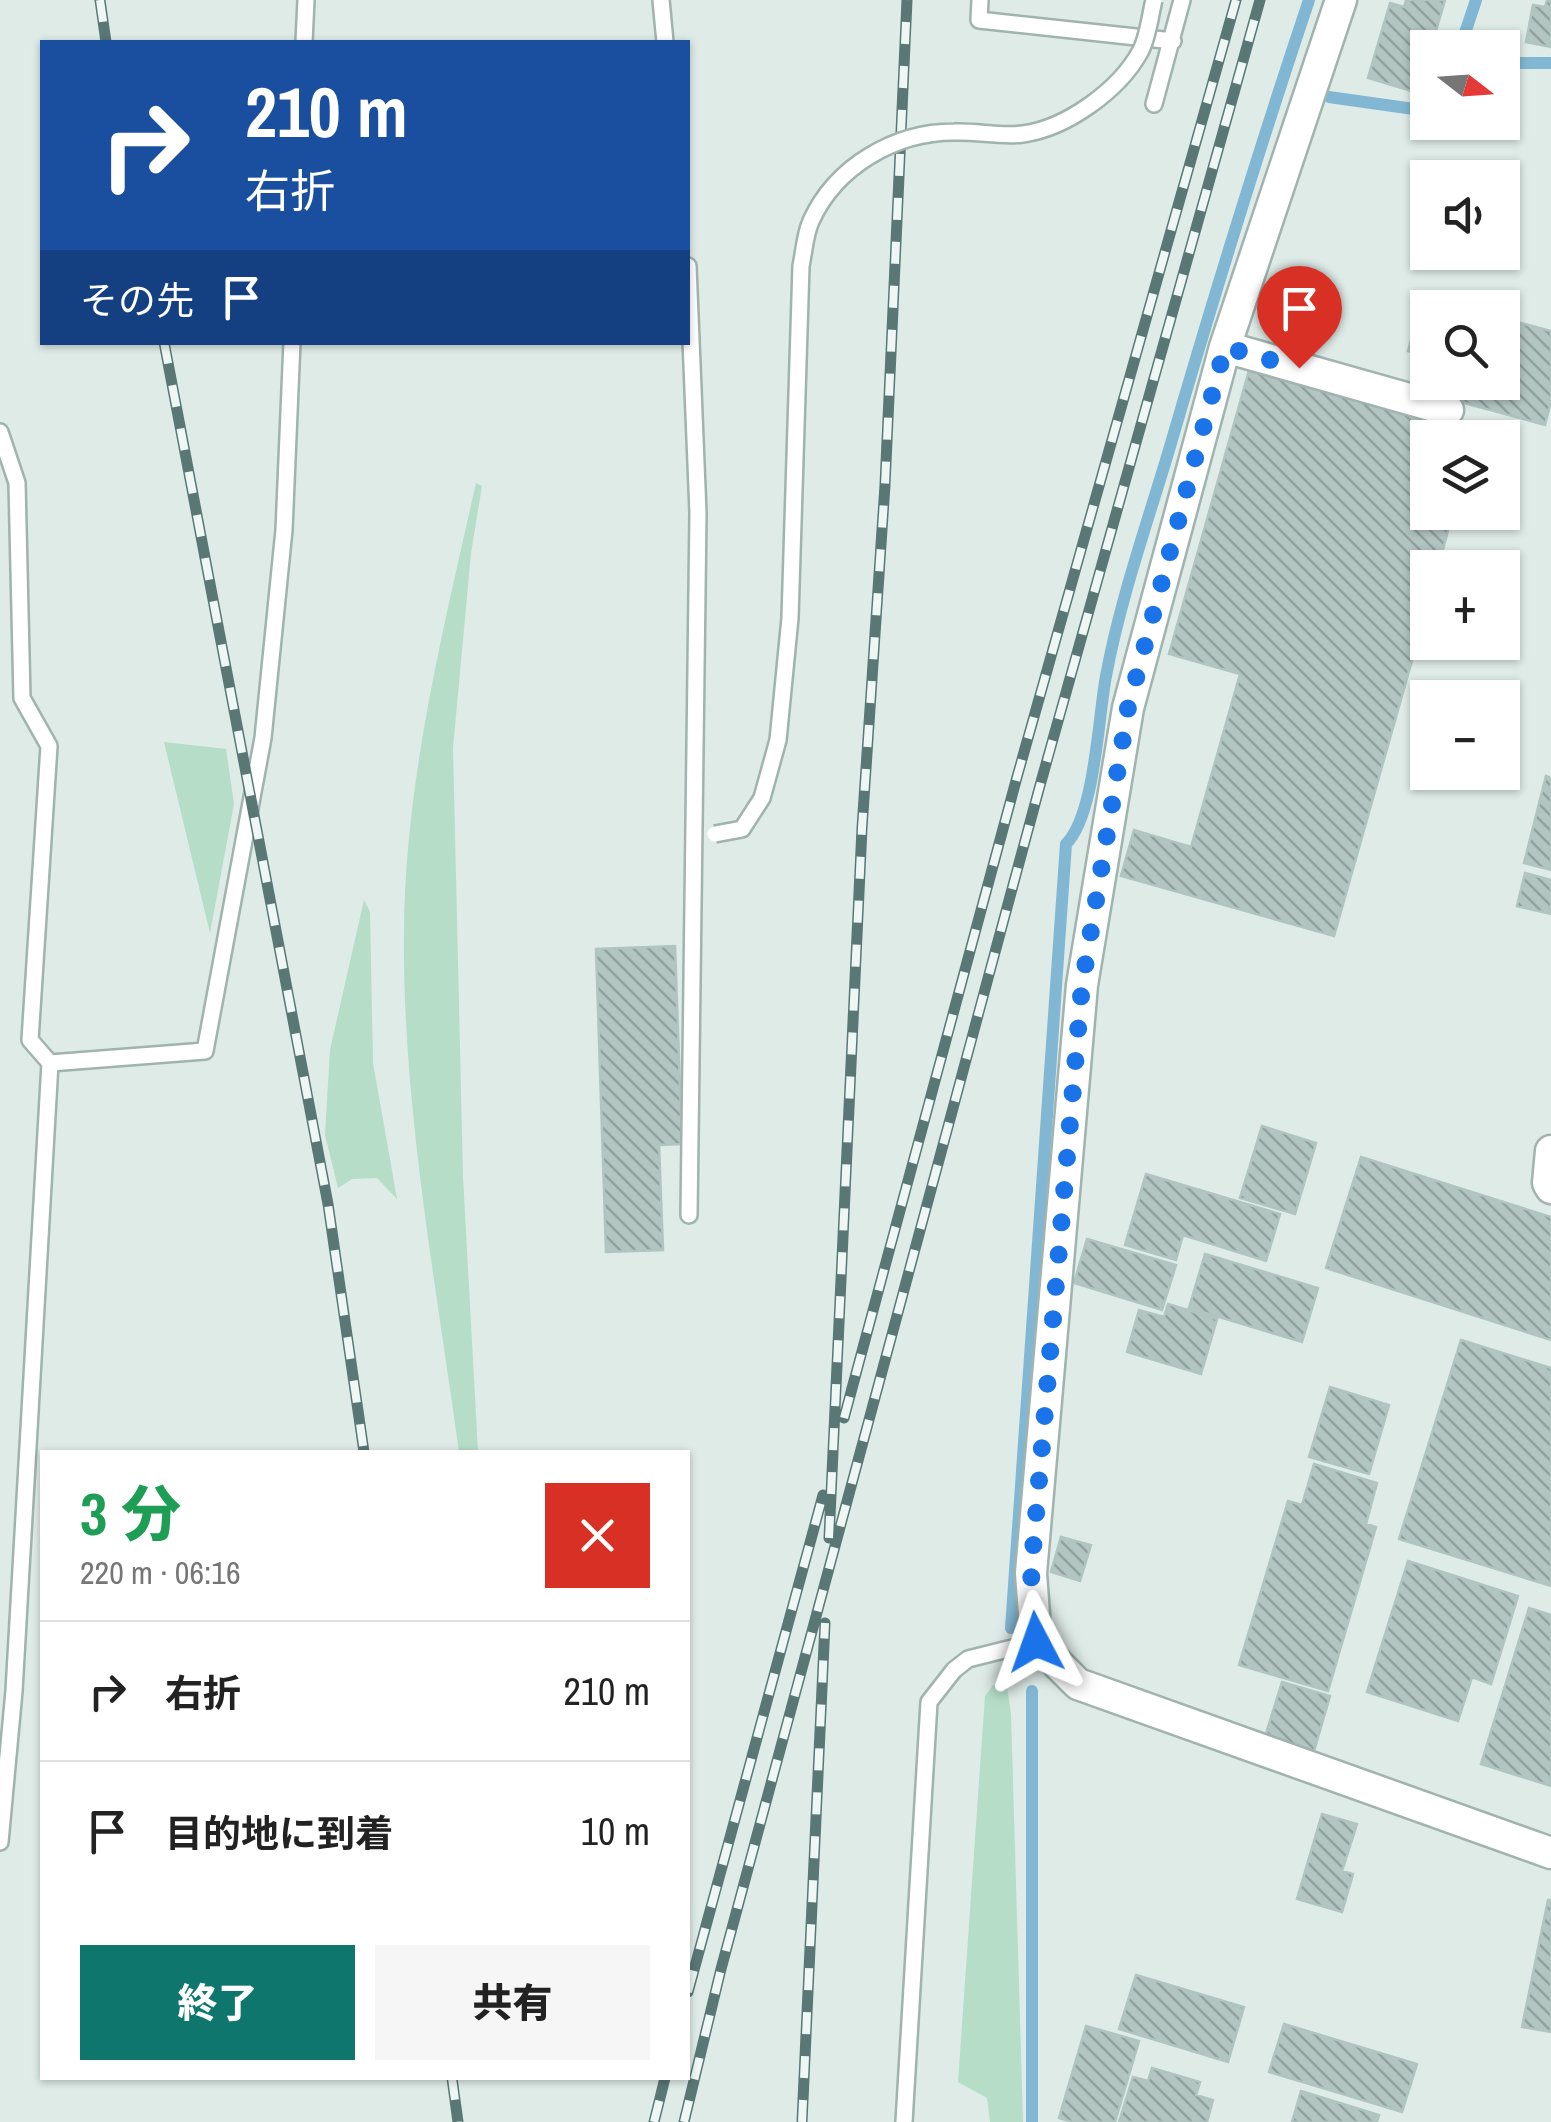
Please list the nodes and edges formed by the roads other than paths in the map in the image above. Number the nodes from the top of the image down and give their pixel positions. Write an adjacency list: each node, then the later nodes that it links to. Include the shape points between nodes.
1 (306, 0): 7 (lane)
2 (661, 0): 8 (lane)
3 (980, 0): 9 (lane, via 979,20)
4 (1154, 0): 16 (lane, bridge, via 1141,51 1107,91 1068,121 1022,134 903,138 832,188 810,223 802,266 790,618 778,740 762,798 742,829)
5 (1182, 0): 9 (lane)
6 (1341, 0): 13 (street)
7 (304, 40)
8 (665, 40)
9 (1173, 41): 10 (lane)
10 (1154, 104)
11 (690, 315): 16 (lane, via 698,512)
12 (292, 345): 17 (lane, via 284,530 263,738 205,1051)
13 (1225, 347): 14 (street); 21 (street, via 1128,708 1082,985 1031,1573)
14 (1448, 410)
15 (0, 432): 17 (lane, via 17,482 22,698 49,746 30,1040)
16 (694, 832): 20 (lane)
17 (50, 1064): 22 (lane)
18 (1551, 1152): 19 (street)
19 (1551, 1188)
20 (689, 1215)
21 (1036, 1642): 23 (street, via 1078,1684); 24 (lane, via 968,1659 930,1702)
22 (0, 1842)
23 (1551, 1853)
24 (904, 2122)

